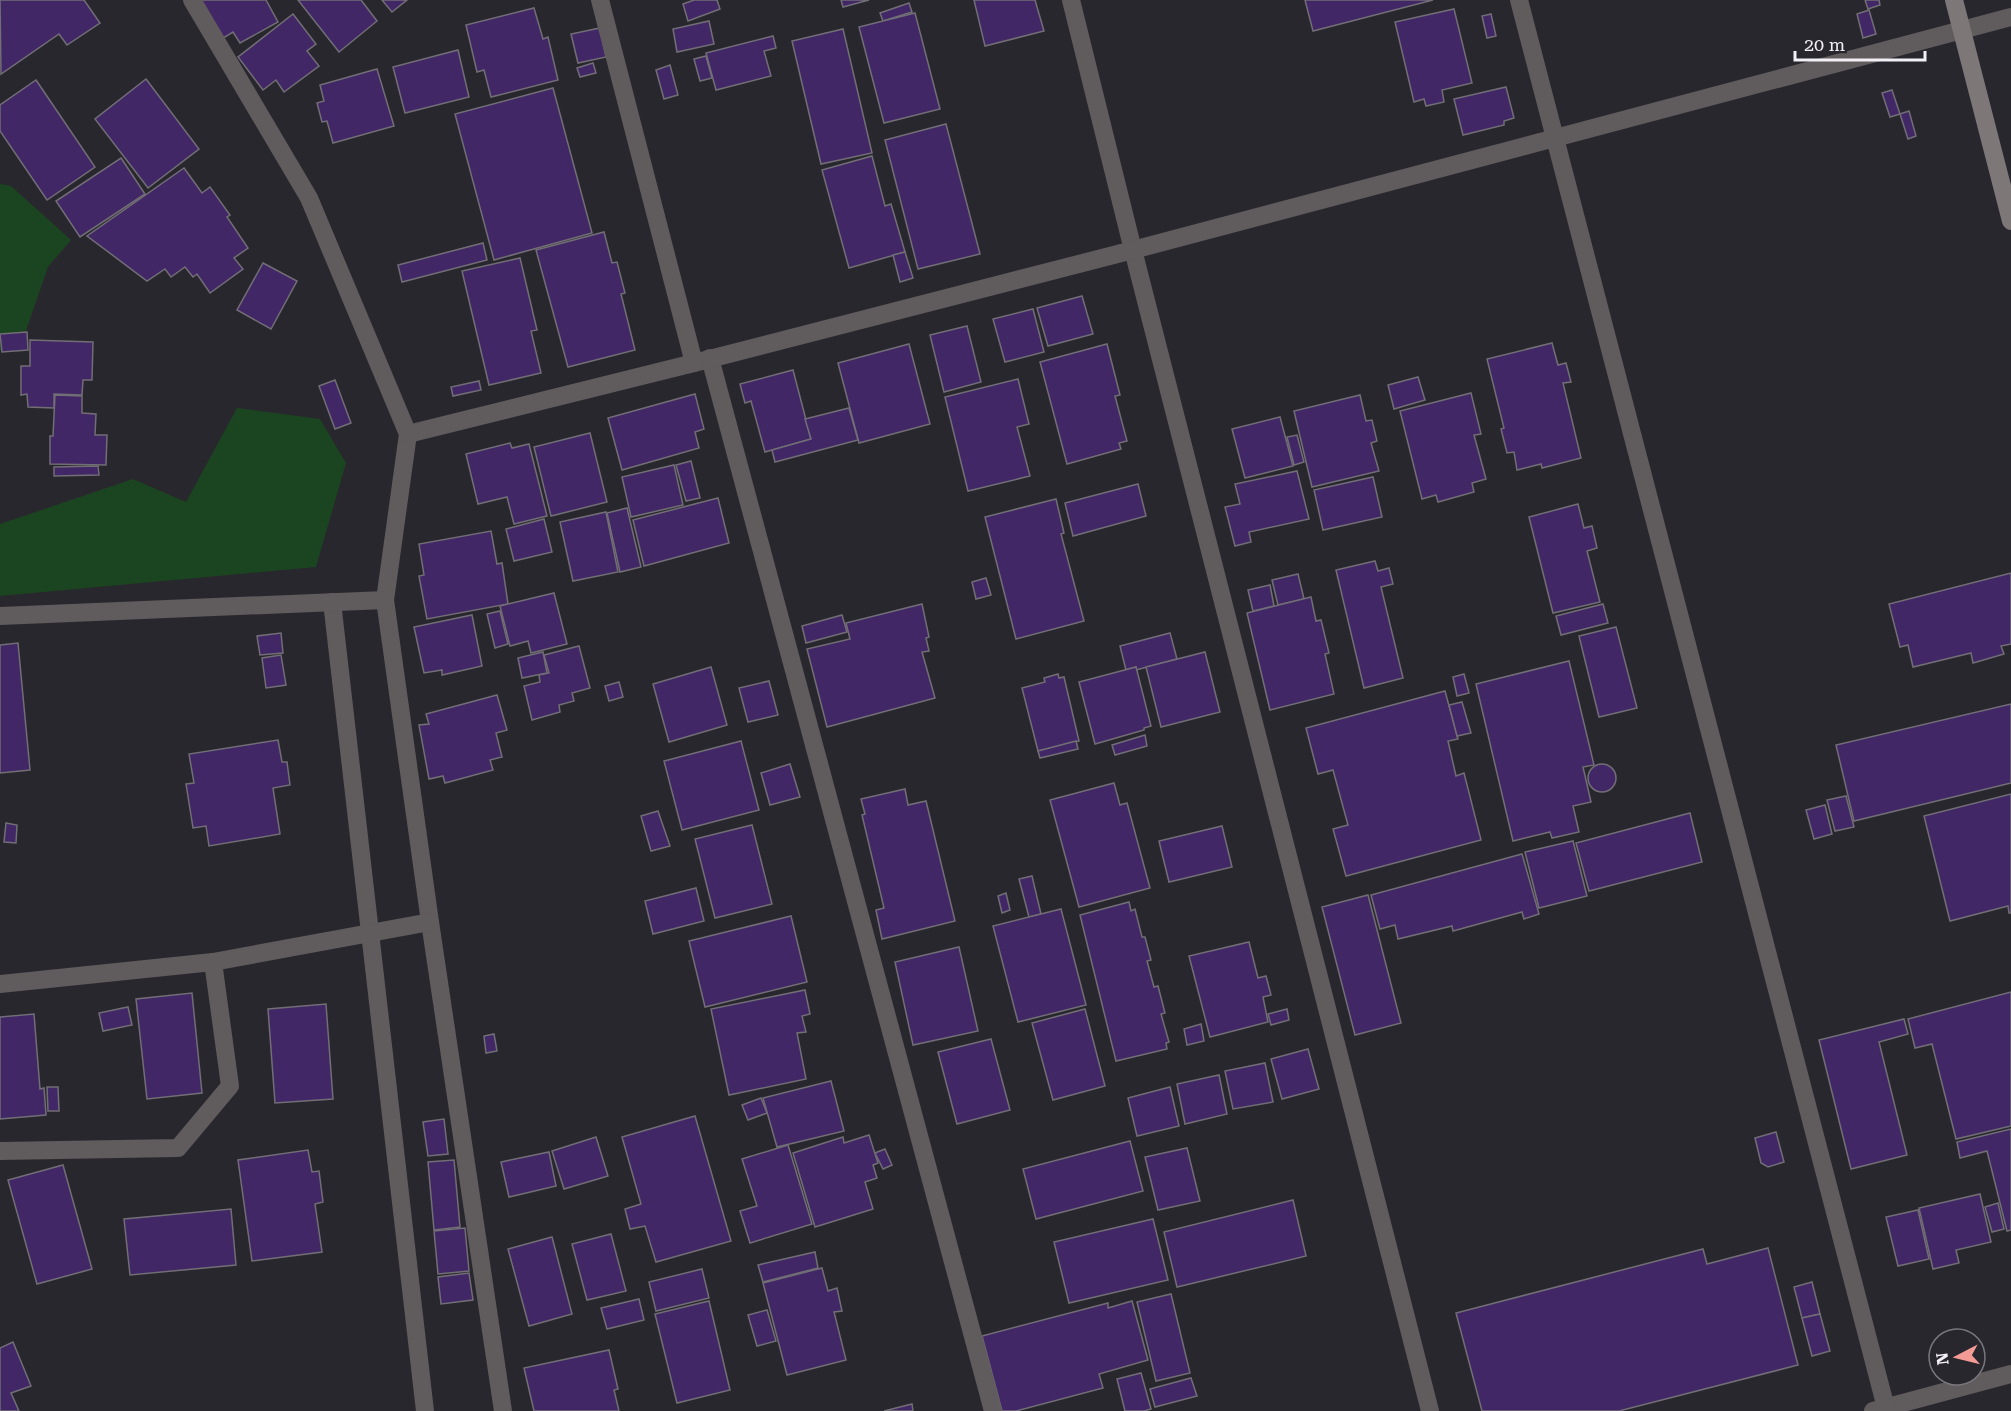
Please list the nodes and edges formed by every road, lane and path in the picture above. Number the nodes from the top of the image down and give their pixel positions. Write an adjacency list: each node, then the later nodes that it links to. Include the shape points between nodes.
1 (192, 0): 12 (street, via 309,198)
2 (600, 0): 11 (street)
3 (1071, 0): 10 (street)
4 (1519, 0): 8 (street)
5 (1954, 0): 7 (main road)
6 (2011, 17): 7 (street)
7 (1962, 29): 8 (street); 9 (main road)
8 (1555, 137): 10 (street); 22 (street)
9 (2011, 221)
10 (1133, 250): 11 (street); 26 (street)
11 (702, 361): 12 (street); 25 (street)
12 (408, 434): 13 (street)
13 (385, 600): 14 (street); 16 (street)
14 (332, 602): 15 (street); 17 (street)
15 (0, 616)
16 (430, 922): 17 (street); 24 (street)
17 (371, 933): 18 (street); 23 (street)
18 (213, 962): 19 (street); 20 (street, via 230,1086 178,1148)
19 (0, 984)
20 (0, 1151)
21 (2011, 1374): 22 (street)
22 (1880, 1409)
23 (425, 1411)
24 (503, 1411)
25 (993, 1411)
26 (1430, 1411)

